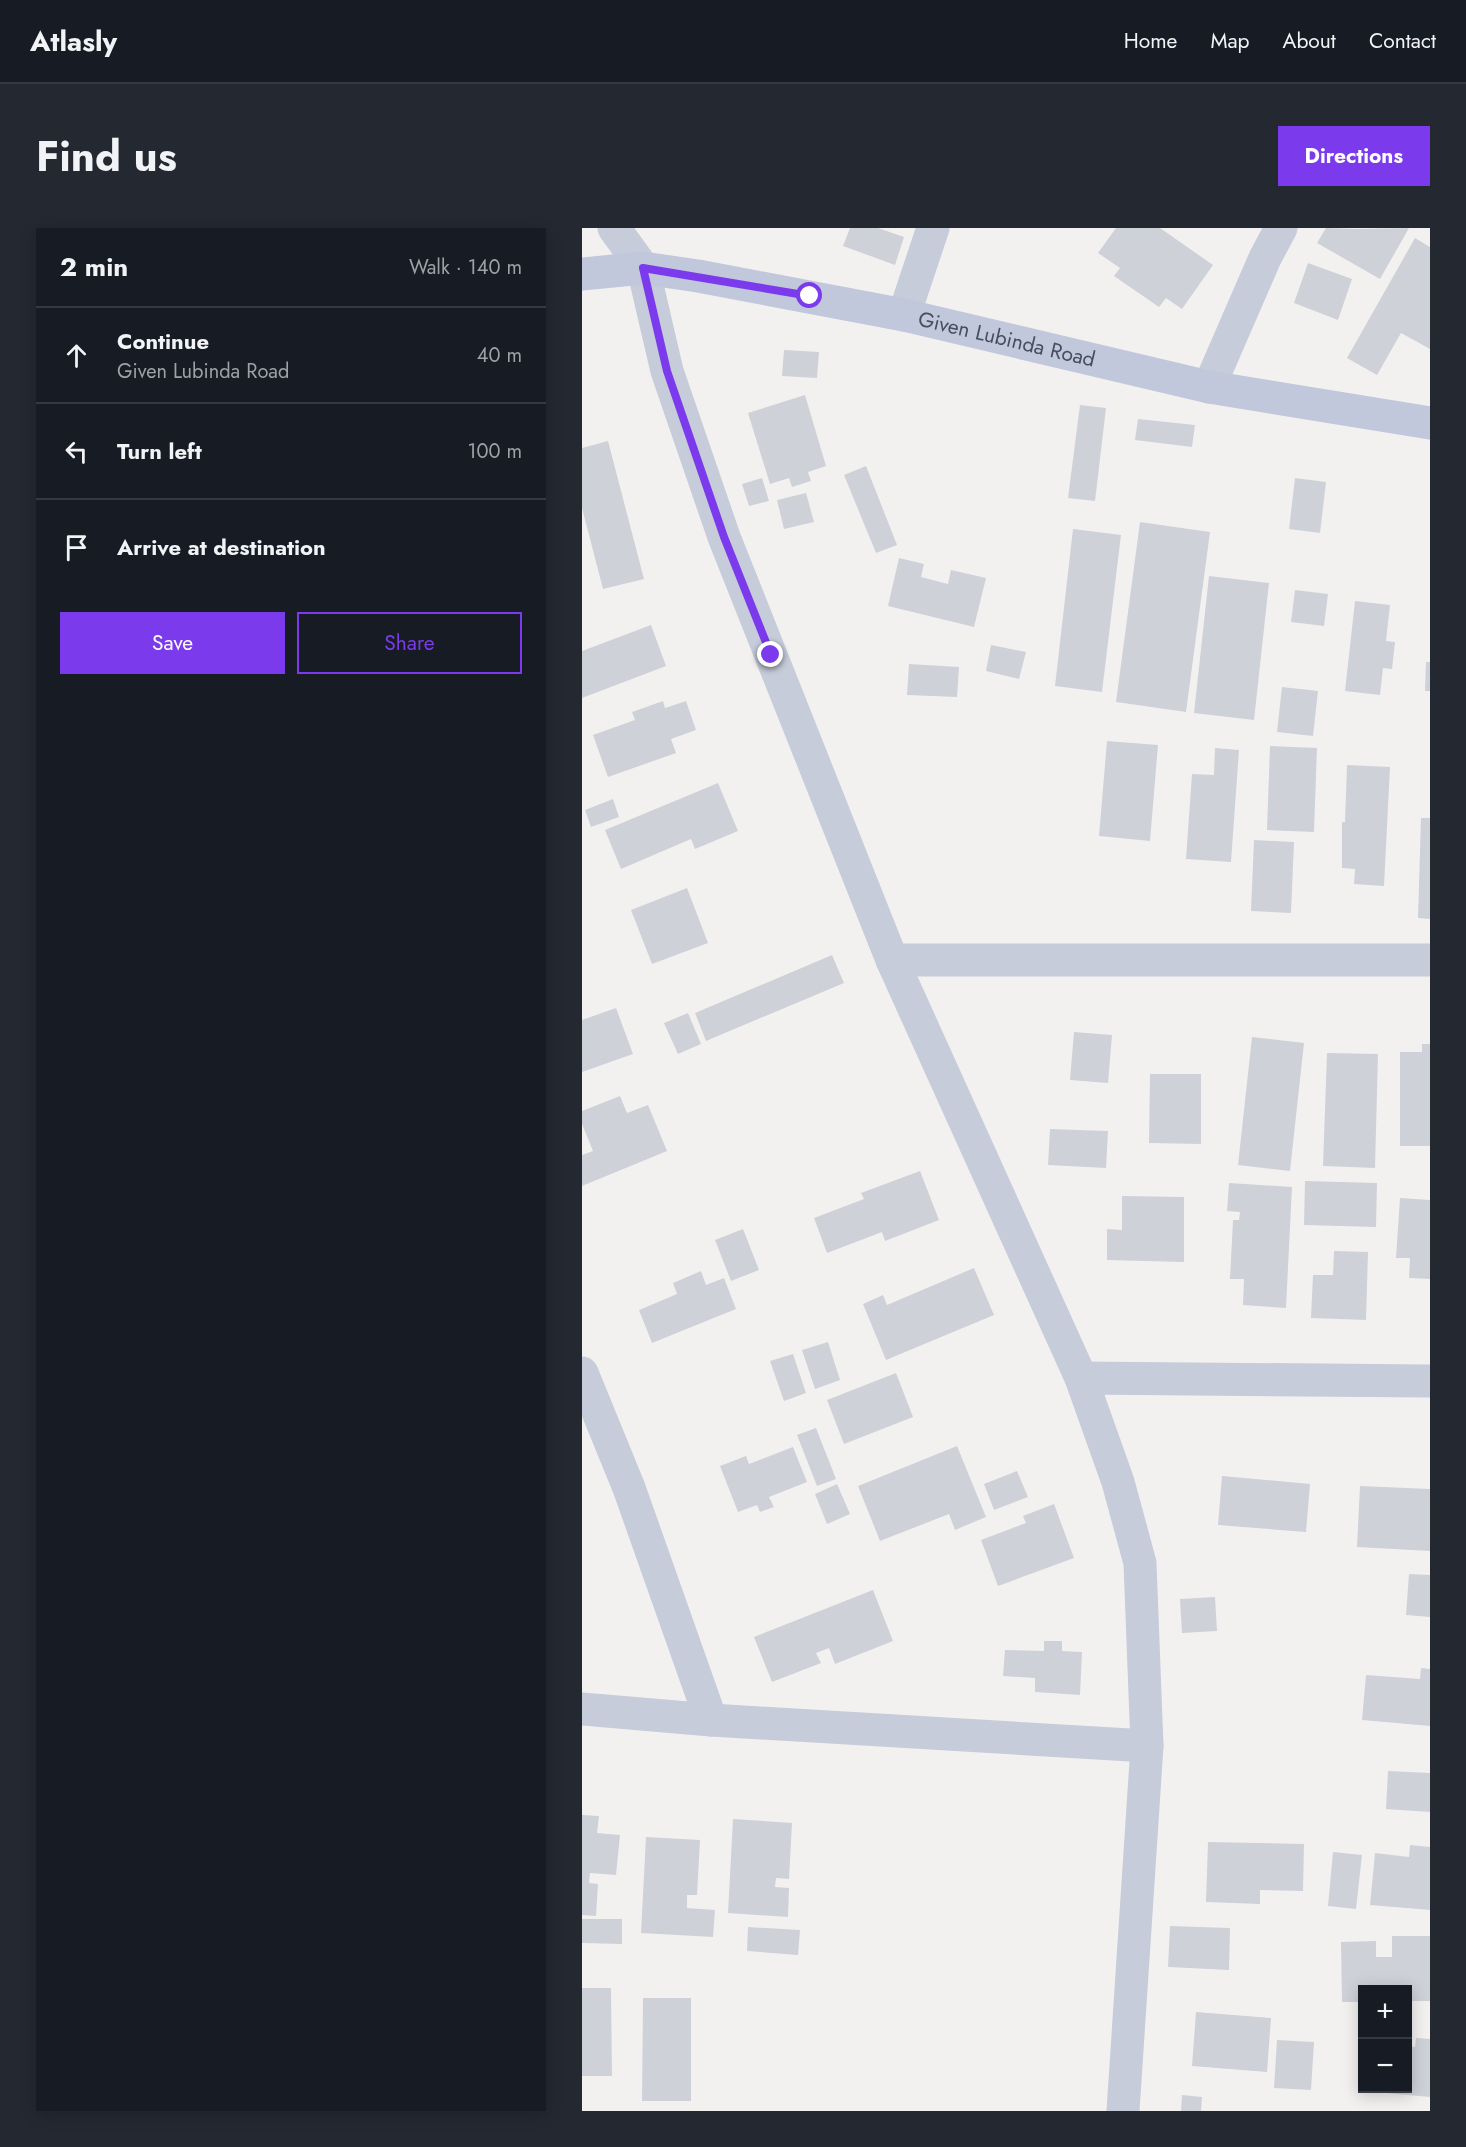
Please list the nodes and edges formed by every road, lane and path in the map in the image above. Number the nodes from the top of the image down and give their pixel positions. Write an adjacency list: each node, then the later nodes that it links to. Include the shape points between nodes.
1 (614, 228): 4 (street)
2 (933, 228): 6 (street)
3 (1281, 228): 7 (street, via 1264,258)
4 (643, 268): 5 (street, Given Lubinda Road); 6 (street, Given Lubinda Road); 9 (street, via 667,371 724,537)
5 (582, 274)
6 (904, 315): 7 (street, Given Lubinda Road)
7 (1209, 387): 8 (street, Given Lubinda Road)
8 (1430, 423)
9 (892, 960): 10 (street); 12 (street)
10 (1430, 960)
11 (582, 1372): 15 (street, via 629,1488)
12 (1081, 1378): 13 (street); 16 (street, via 1118,1482 1140,1563)
13 (1430, 1381)
14 (582, 1709): 15 (street)
15 (711, 1720): 16 (street)
16 (1147, 1746): 17 (street)
17 (1123, 2111)

